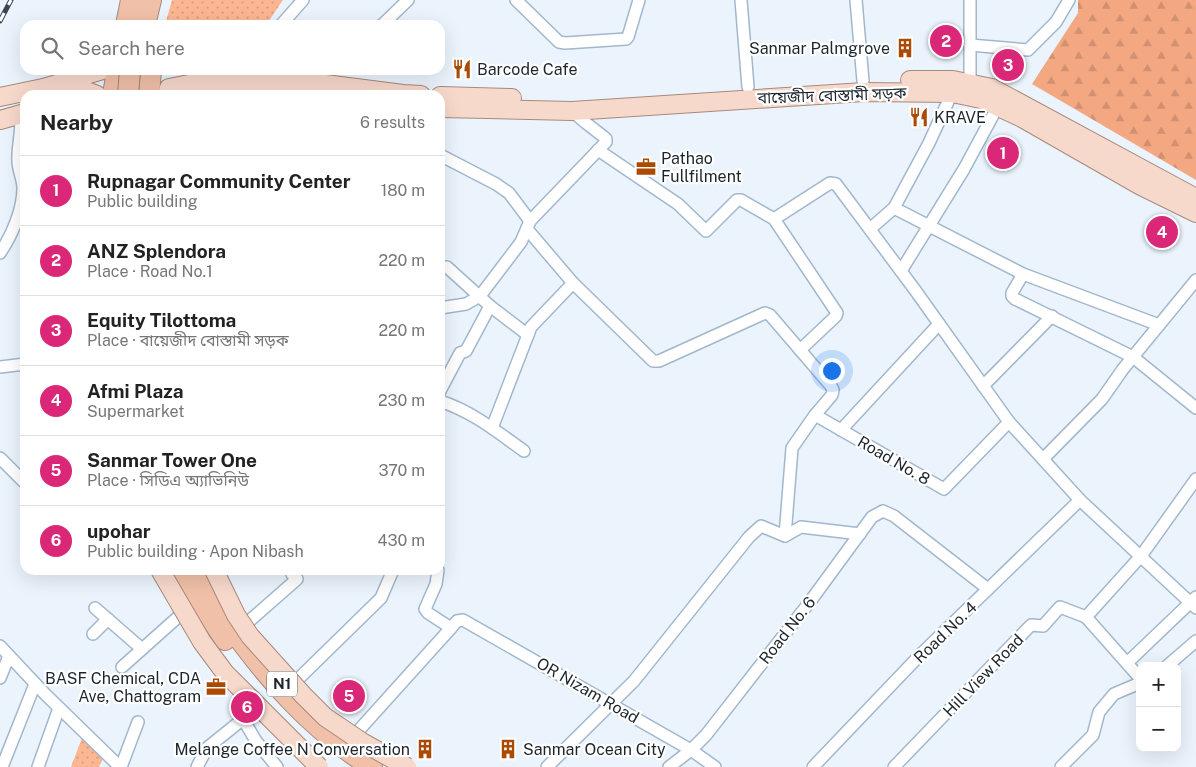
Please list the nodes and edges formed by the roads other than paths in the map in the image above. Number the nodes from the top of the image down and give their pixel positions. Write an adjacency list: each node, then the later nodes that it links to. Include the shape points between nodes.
1 (139, 0): 12 (highway)
2 (151, 0): 12 (highway)
3 (161, 0): 13 (highway)
4 (303, 0): 14 (street)
5 (408, 0): 15 (street)
6 (516, 0): 7 (street, via 560,42 565,43 626,39)
7 (639, 0)
8 (741, 0): 26 (street)
9 (856, 0): 25 (street)
10 (970, 0): 16 (street)
11 (1069, 0): 16 (street, via 1056,22 1028,50)
12 (131, 20)
13 (158, 20)
14 (285, 20)
15 (387, 20)
16 (970, 46): 38 (street)
17 (86, 75): 27 (main road)
18 (116, 75): 30 (highway)
19 (130, 75): 32 (highway, bridge)
20 (140, 75): 33 (highway)
21 (143, 75): 31 (main road)
22 (151, 75): 34 (highway)
23 (230, 75): 24 (main road)
24 (244, 80): 35 (main road, via 199,82); 36 (main road); 37 (main road)
25 (863, 80): 26 (main road, বায়েজীদ বোস্তামী সড়ক); 38 (main road, বায়েজীদ বোস্তামী সড়ক, via 953,80)
26 (748, 88): 41 (main road, বায়েজীদ বোস্তামী সড়ক, via 600,98)
27 (33, 90)
28 (56, 90): 29 (main road, via 75,87)
29 (83, 90)
30 (114, 90)
31 (124, 90)
32 (128, 90)
33 (139, 90)
34 (149, 90)
35 (168, 90)
36 (277, 90)
37 (358, 90)
38 (964, 91): 44 (main road, বায়েজীদ বোস্তামী সড়ক); 46 (main road, বায়েজীদ বোস্তামী সড়ক, via 864,92); 55 (main road, বায়েজীদ বোস্তামী সড়ক, via 992,88 1014,98); 56 (street, via 929,143)
39 (20, 93): 42 (main road)
40 (20, 96): 43 (main road)
41 (445, 96)
42 (0, 97)
43 (0, 101)
44 (998, 106): 58 (main road, বায়েজীদ বোস্তামী সড়ক); 61 (street)
45 (445, 108): 46 (main road, বায়েজীদ বোস্তামী সড়ক)
46 (572, 110): 52 (street, via 606,140)
47 (20, 112): 49 (main road)
48 (20, 113): 50 (main road)
49 (0, 115)
50 (0, 120)
51 (20, 142): 54 (street)
52 (598, 150): 59 (street, via 678,204 706,231 738,200); 60 (street)
53 (445, 158): 60 (street, via 509,193)
54 (20, 172)
55 (1196, 198)
56 (894, 208): 61 (street); 62 (street)
57 (20, 212): 63 (street)
58 (1196, 213)
59 (774, 219): 62 (street, via 833,182); 76 (street, via 837,313)
60 (528, 225): 68 (street); 69 (street, via 521,242)
61 (930, 226): 65 (street); 66 (street)
62 (870, 229): 65 (street)
63 (0, 253)
64 (445, 267): 69 (street)
65 (901, 272): 73 (street)
66 (1023, 274): 72 (street, via 1012,296 1014,299); 74 (street)
67 (1196, 280): 74 (street)
68 (573, 283): 75 (street, via 531,327); 76 (street, via 656,362 765,313)
69 (480, 296): 70 (street, via 466,304); 71 (street)
70 (445, 306)
71 (490, 306): 75 (street); 80 (street)
72 (1052, 316): 77 (street); 81 (street)
73 (939, 324): 81 (street); 87 (street)
74 (1159, 325): 77 (street)
75 (528, 335): 86 (street)
76 (800, 350): 84 (street, via 833,390)
77 (1133, 357): 83 (street); 90 (street, via 1102,399)
78 (20, 365): 79 (street)
79 (0, 367)
80 (445, 382)
81 (983, 386): 85 (street)
82 (445, 403): 86 (street)
83 (1196, 408)
84 (815, 415): 87 (street, Road No. 8); 95 (street, via 792,448)
85 (1009, 422): 87 (street, Road No. 8, via 944,489); 90 (street)
86 (492, 428): 88 (street)
87 (841, 430)
88 (524, 451)
89 (0, 458): 91 (street)
90 (1042, 459): 93 (street)
91 (20, 474)
92 (1196, 479): 96 (street)
93 (1080, 500): 96 (street); 106 (street, Road No. 4)
94 (860, 534): 95 (street, via 801,527); 106 (street, Road No. 6, via 872,517 883,512 894,516); 133 (street, Road No. 6, via 706,735)
95 (785, 536): 128 (street, via 766,527 757,529 634,681)
96 (1142, 556): 107 (street); 110 (street)
97 (163, 575): 135 (main road, bridge, via 202,642 225,673)
98 (168, 575): 109 (highway, N1)
99 (183, 575): 144 (highway, via 235,656 311,736)
100 (196, 575): 145 (highway, via 250,655 286,698 324,732)
101 (203, 575): 113 (highway, N1)
102 (216, 575): 147 (main road, bridge, via 250,636 303,695 362,742)
103 (293, 575): 113 (street, via 297,579)
104 (390, 575): 126 (street, via 381,598)
105 (437, 575): 112 (street, OR Nizam Road, via 425,610)
106 (988, 589): 151 (street, Road No. 4)
107 (1194, 602): 120 (street)
108 (95, 608): 111 (street)
109 (187, 609): 117 (street); 127 (highway, N1, via 203,638)
110 (1086, 617): 120 (street); 136 (street, Hill View Road, via 1060,607 1043,626 1031,625)
111 (108, 620): 114 (street); 117 (street)
112 (454, 624): 128 (street, OR Nizam Road, via 463,620); 132 (street)
113 (238, 631): 126 (highway, N1)
114 (93, 634)
115 (1195, 645): 119 (street)
116 (0, 646): 118 (street)
117 (142, 649): 121 (street)
118 (9, 656): 123 (street); 124 (street)
119 (1172, 662)
120 (1126, 663): 122 (street)
121 (122, 667)
122 (1136, 674)
123 (0, 678)
124 (35, 684): 129 (street); 137 (street)
125 (1136, 685): 152 (street, via 1114,694 1099,712 1093,734)
126 (287, 689): 132 (highway, N1)
127 (258, 702): 130 (street); 135 (highway, N1, via 295,738)
128 (612, 703): 133 (street, OR Nizam Road); 148 (street)
129 (59, 708): 134 (street); 138 (street)
130 (243, 719): 141 (street, via 207,748); 142 (street)
131 (138, 722): 140 (street)
132 (349, 741): 146 (highway, N1)
133 (691, 750): 149 (street, Road No. 6); 150 (street, OR Nizam Road)
134 (108, 755): 139 (street); 140 (street)
135 (312, 763): 143 (highway, N1)
136 (900, 765)
137 (2, 767)
138 (38, 767)
139 (104, 767)
140 (120, 767)
141 (197, 767)
142 (277, 767)
143 (330, 767)
144 (348, 767)
145 (372, 767)
146 (395, 767)
147 (407, 767)
148 (547, 767)
149 (669, 767)
150 (715, 767)
151 (813, 767)
152 (1061, 767)

